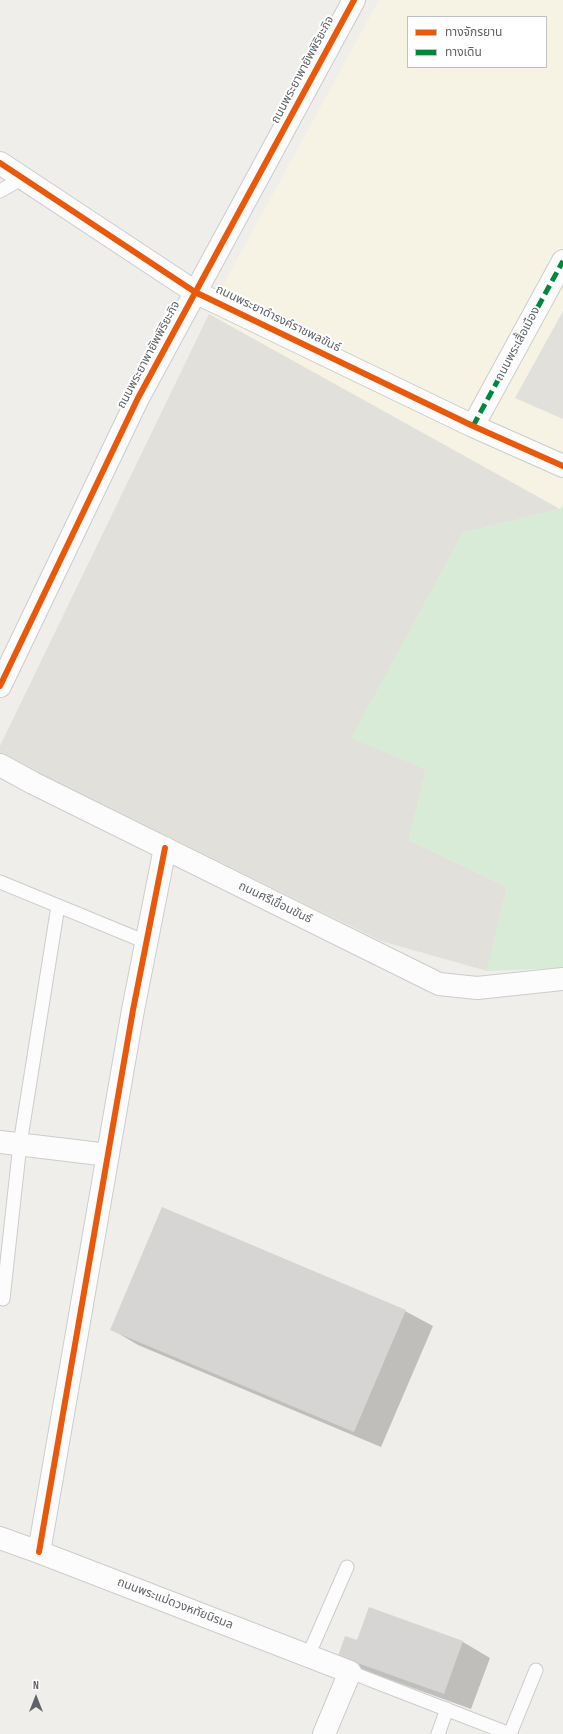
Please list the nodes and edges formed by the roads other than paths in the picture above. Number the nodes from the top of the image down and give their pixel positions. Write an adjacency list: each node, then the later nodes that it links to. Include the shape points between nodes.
1 (354, 0): 6 (street, ถนนพระยาพายัพพิริยะกิจ)
2 (0, 162): 3 (street, ถนนพระยาดำรงค์ราชพลขันธ์)
3 (23, 178): 4 (lane); 6 (street, ถนนพระยาดำรงค์ราชพลขันธ์)
4 (0, 191)
5 (563, 261): 7 (street, ถนนพระเสื้อเมือง)
6 (196, 292): 7 (street, ถนนพระยาดำรงค์ราชพลขันธ์); 9 (street, ถนนพระยาพายัพพิริยะกิจ, via 138,398)
7 (473, 426): 8 (street, ถนนพระยาดำรงค์ราชพลขันธ์)
8 (563, 466)
9 (0, 686)
10 (0, 765): 11 (street, ถนนศรีเขื่อนขันธ์)
11 (165, 848): 14 (street); 15 (street, ถนนศรีเขื่อนขันธ์, via 439,984 477,988)
12 (0, 882): 13 (lane)
13 (58, 906): 14 (lane); 16 (lane)
14 (146, 942): 17 (street)
15 (563, 979)
16 (10, 1143): 17 (street); 18 (lane)
17 (108, 1155): 20 (street)
18 (3, 1299)
19 (0, 1538): 20 (street, ถนนพระแม่ดวงหทัยนิรมล)
20 (40, 1552): 22 (street, ถนนพระแม่ดวงหทัยนิรมล)
21 (347, 1568): 22 (lane)
22 (308, 1656): 24 (street, ถนนพระแม่ดวงหทัยนิรมล)
23 (536, 1670): 25 (lane, via 510,1734)
24 (350, 1672): 25 (lane); 26 (street)
25 (447, 1709): 27 (lane)
26 (324, 1734)
27 (438, 1734)

